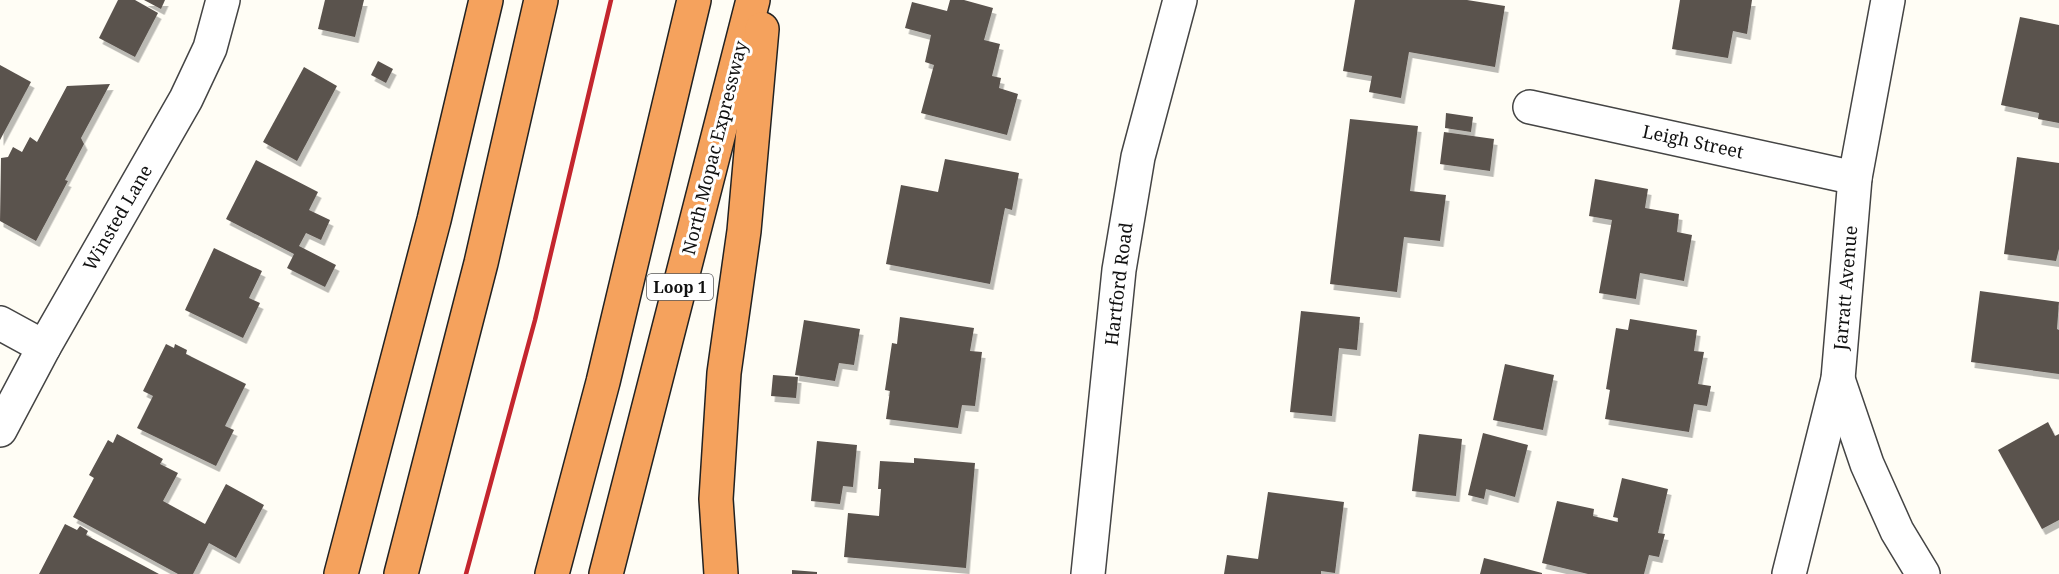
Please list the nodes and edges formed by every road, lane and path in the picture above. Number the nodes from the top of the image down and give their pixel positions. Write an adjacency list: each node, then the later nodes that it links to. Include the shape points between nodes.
1 (224, 0): 12 (street, Winsted Lane, via 210,48 186,99)
2 (486, 0): 15 (highway, via 434,220)
3 (541, 0): 16 (highway, via 481,263)
4 (694, 0): 17 (highway, via 603,382)
5 (753, 0): 18 (highway, North Mopac Expressway / Loop 1)
6 (764, 0): 19 (highway, via 744,231 724,373 716,499)
7 (1180, 0): 20 (street, Hartford Road, via 1138,157 1119,270)
8 (1888, 0): 10 (street, Jarratt Avenue)
9 (1530, 107): 10 (street, Leigh Street)
10 (1856, 178): 13 (street, Jarratt Avenue)
11 (0, 323): 12 (street)
12 (44, 347): 14 (street, Winsted Lane)
13 (1838, 378): 21 (street, Jarratt Avenue); 22 (street, via 1872,474 1897,531)
14 (0, 430)
15 (340, 574)
16 (401, 574)
17 (552, 574)
18 (606, 574)
19 (721, 574)
20 (1088, 574)
21 (1789, 574)
22 (1923, 574)

